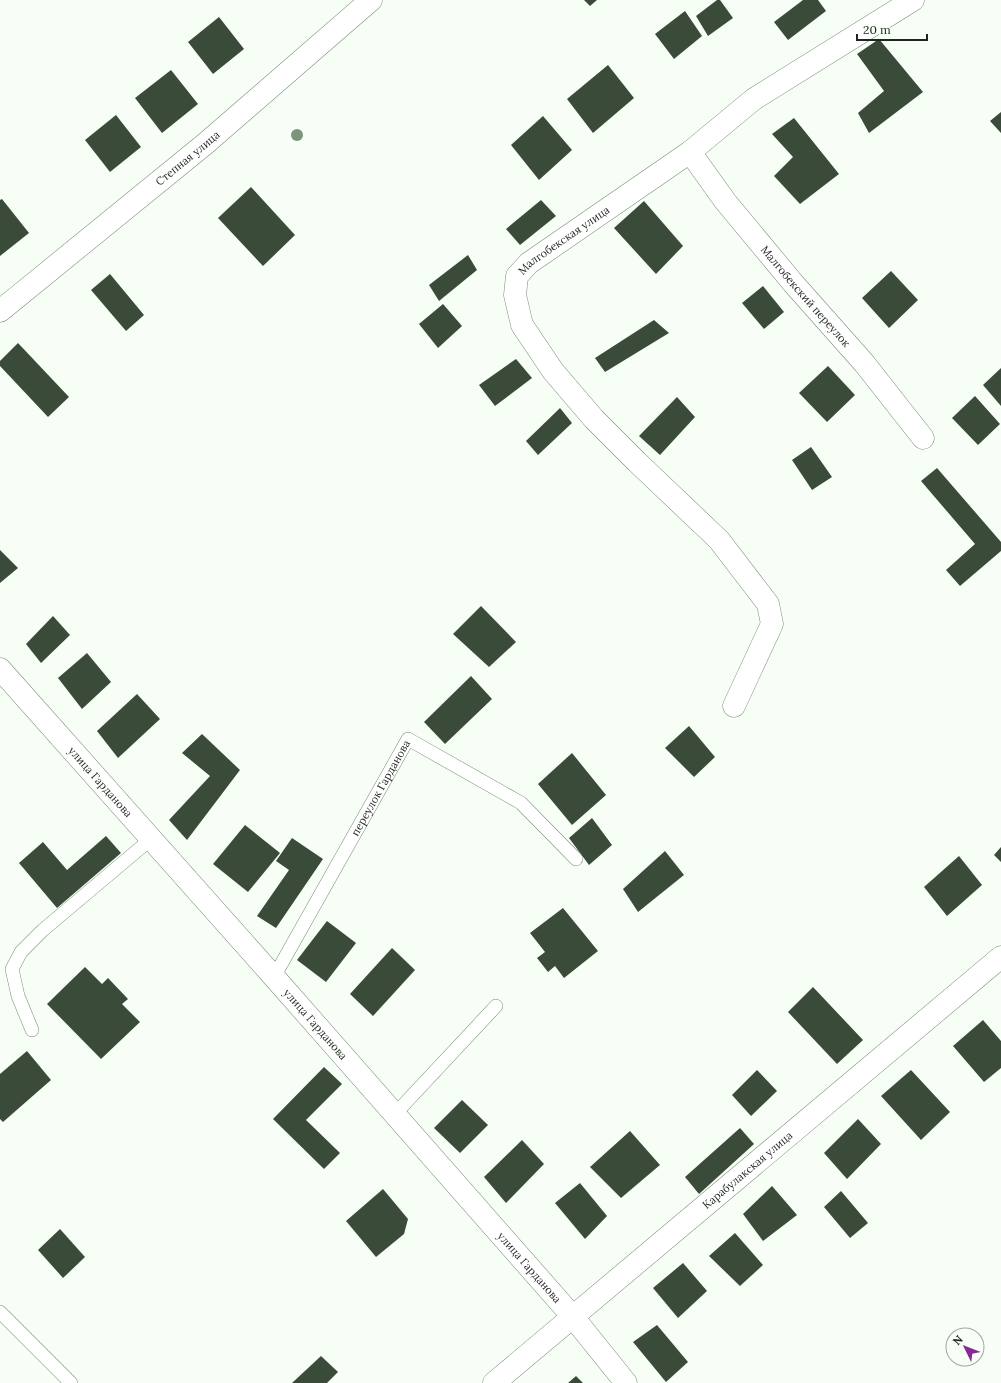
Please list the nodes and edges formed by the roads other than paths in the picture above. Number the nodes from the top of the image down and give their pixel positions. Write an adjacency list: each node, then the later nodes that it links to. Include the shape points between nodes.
1 (371, 0): 4 (street, Степная улица, via 205,144)
2 (913, 0): 3 (street, Малгобекская улица, via 754,99)
3 (690, 152): 5 (street, Малгобекский переулок, via 730,206 793,283 864,363); 7 (street, Малгобекская улица, via 529,263 517,276 515,295 522,325 553,371 594,419 719,540 768,604 772,624)
4 (0, 311)
5 (923, 438)
6 (0, 669): 8 (street, улица Гарданова)
7 (734, 706)
8 (151, 839): 11 (street, улица Гарданова); 13 (lane, via 43,930 21,952 12,968 18,996)
9 (576, 859): 11 (lane, переулок Гарданова, via 521,803 408,739)
10 (1001, 957): 16 (street, Карабулакская улица)
11 (274, 977): 14 (street, улица Гарданова)
12 (496, 1006): 14 (lane)
13 (32, 1030)
14 (395, 1114): 16 (street, улица Гарданова)
15 (0, 1312): 17 (lane)
16 (573, 1317): 18 (street, Карабулакская улица); 19 (street, улица Гарданова)
17 (71, 1383)
18 (494, 1383)
19 (626, 1383)

